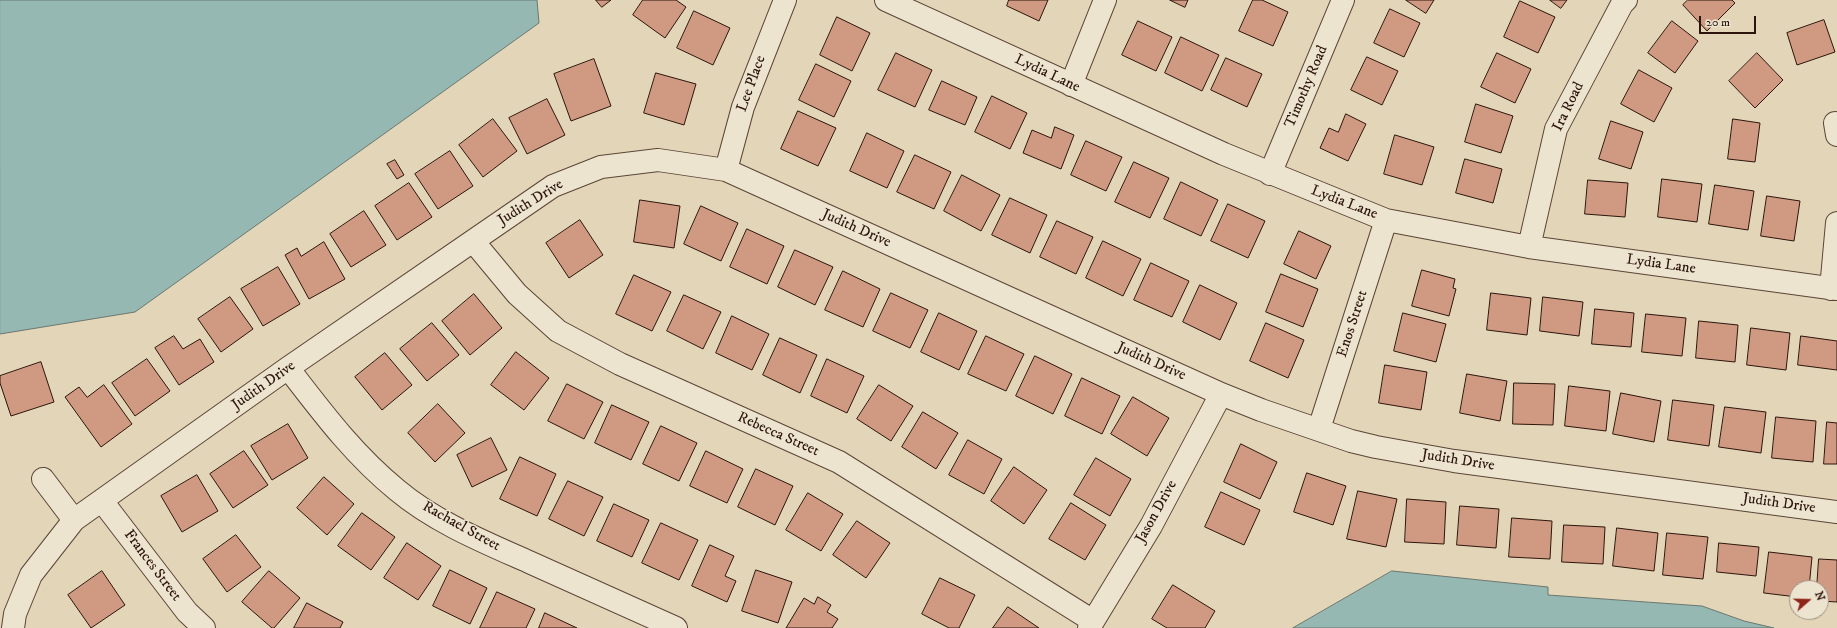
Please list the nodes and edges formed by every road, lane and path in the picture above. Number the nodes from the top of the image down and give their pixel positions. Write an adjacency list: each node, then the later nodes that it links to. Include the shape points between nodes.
1 (886, 0): 6 (street, Lydia Lane)
2 (1105, 0): 6 (street)
3 (1343, 0): 8 (street, Timothy Road)
4 (1626, 0): 12 (street, Ira Road, via 1556,129)
5 (781, 1): 7 (street, Lee Place, via 743,107)
6 (1071, 85): 8 (street, Lydia Lane)
7 (726, 170): 11 (street, Judith Drive, via 658,160 601,167 553,186); 15 (street, Judith Drive)
8 (1270, 174): 9 (street, Lydia Lane)
9 (1386, 220): 12 (street, Lydia Lane); 16 (street, Enos Street)
10 (1837, 223): 13 (street)
11 (472, 241): 14 (street, Judith Drive); 21 (street, Rebecca Street, via 516,294 558,331 620,364 839,462)
12 (1529, 247): 13 (street, Lydia Lane)
13 (1834, 289)
14 (288, 368): 18 (street, Judith Drive); 24 (street, Rachael Street, via 359,456 398,490 428,511 478,539)
15 (1221, 394): 16 (street, Judith Drive); 21 (street, Jason Drive, via 1151,526)
16 (1319, 430): 19 (street, Judith Drive, via 1376,447 1454,461)
17 (43, 479): 20 (street)
18 (102, 501): 20 (street, Judith Drive); 23 (street, Frances Street, via 187,612)
19 (1837, 512)
20 (74, 520): 22 (street, Judith Drive, via 31,575 15,614)
21 (1091, 625)
22 (13, 628)
23 (204, 628)
24 (676, 628)

